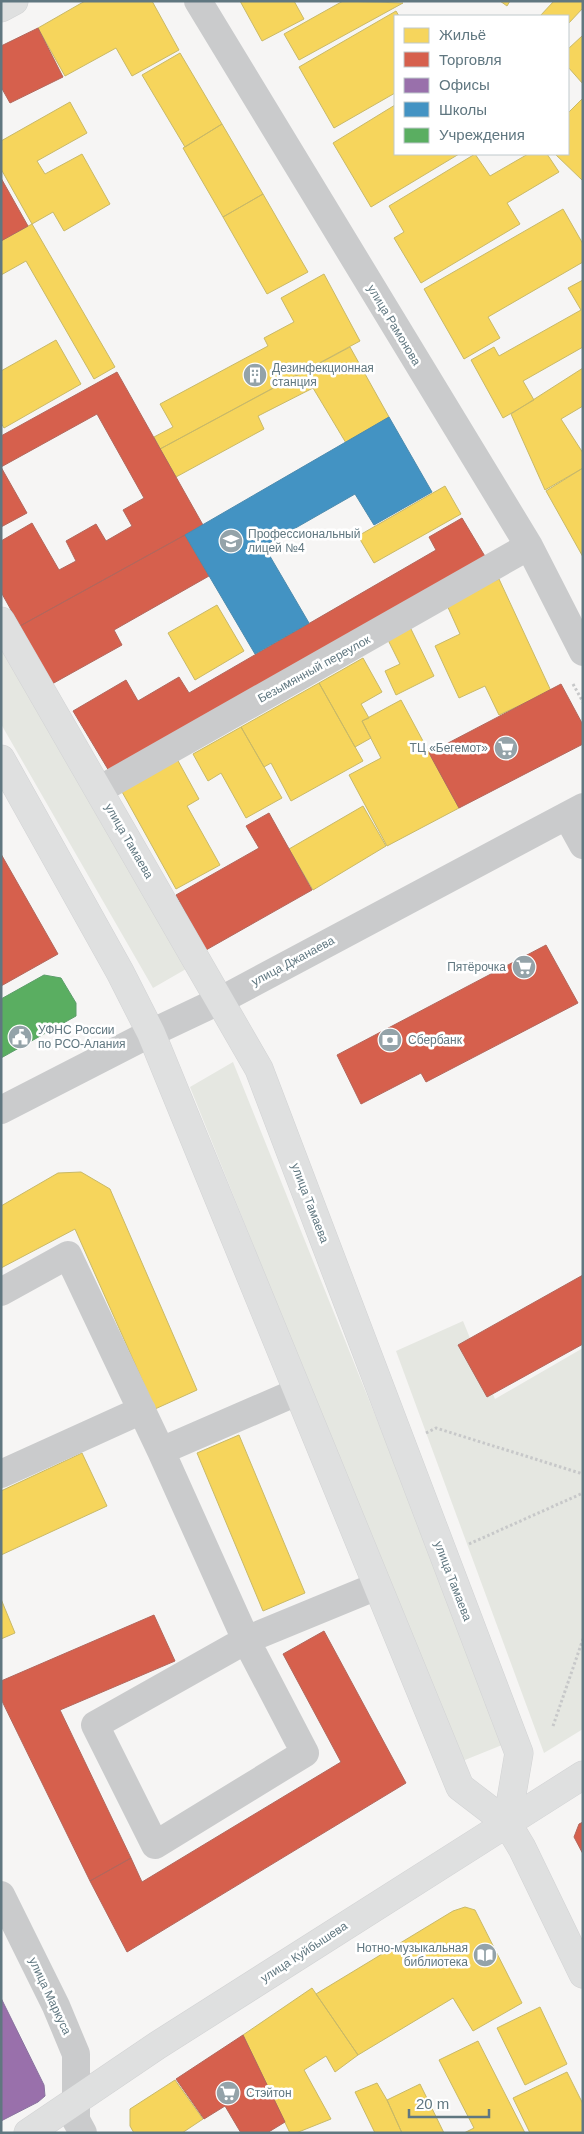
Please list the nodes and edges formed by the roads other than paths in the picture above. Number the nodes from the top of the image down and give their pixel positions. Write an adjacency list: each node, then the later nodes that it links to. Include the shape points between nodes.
1 (14, 1): 3 (main road)
2 (198, 1): 4 (street, улица Рамонова)
3 (1, 8)
4 (529, 546): 6 (street, улица Рамонова); 9 (street, Безымянный переулок)
5 (1, 621): 9 (main road, улица Тамаева)
6 (583, 652)
7 (1, 759): 8 (main road)
8 (8, 786): 13 (main road)
9 (99, 790): 12 (main road, улица Тамаева)
10 (575, 811): 11 (street); 12 (street, улица Джанаева)
11 (583, 845)
12 (221, 1000): 13 (street, улица Джанаева); 23 (main road, улица Тамаева, via 259,1069 519,1753)
13 (151, 1033): 14 (street, улица Джанаева); 16 (main road)
14 (1, 1110)
15 (1, 1292): 17 (street, via 68,1255)
16 (297, 1392): 18 (street); 20 (main road)
17 (142, 1410): 18 (street); 19 (street)
18 (161, 1451): 21 (street)
19 (1, 1474)
20 (377, 1586): 21 (street); 23 (main road, via 460,1787)
21 (246, 1640): 21 (street, via 305,1753 154,1845 95,1725)
22 (583, 1775): 23 (main road, улица Куйбышева)
23 (507, 1823): 25 (main road); 26 (main road, улица Куйбышева, via 158,2045)
24 (1, 1895): 26 (street, улица Маркуса, via 76,2054)
25 (583, 1974)
26 (76, 2102): 27 (main road, улица Куйбышева); 28 (street, улица Маркуса, via 76,2120)
27 (28, 2133)
28 (83, 2133)

